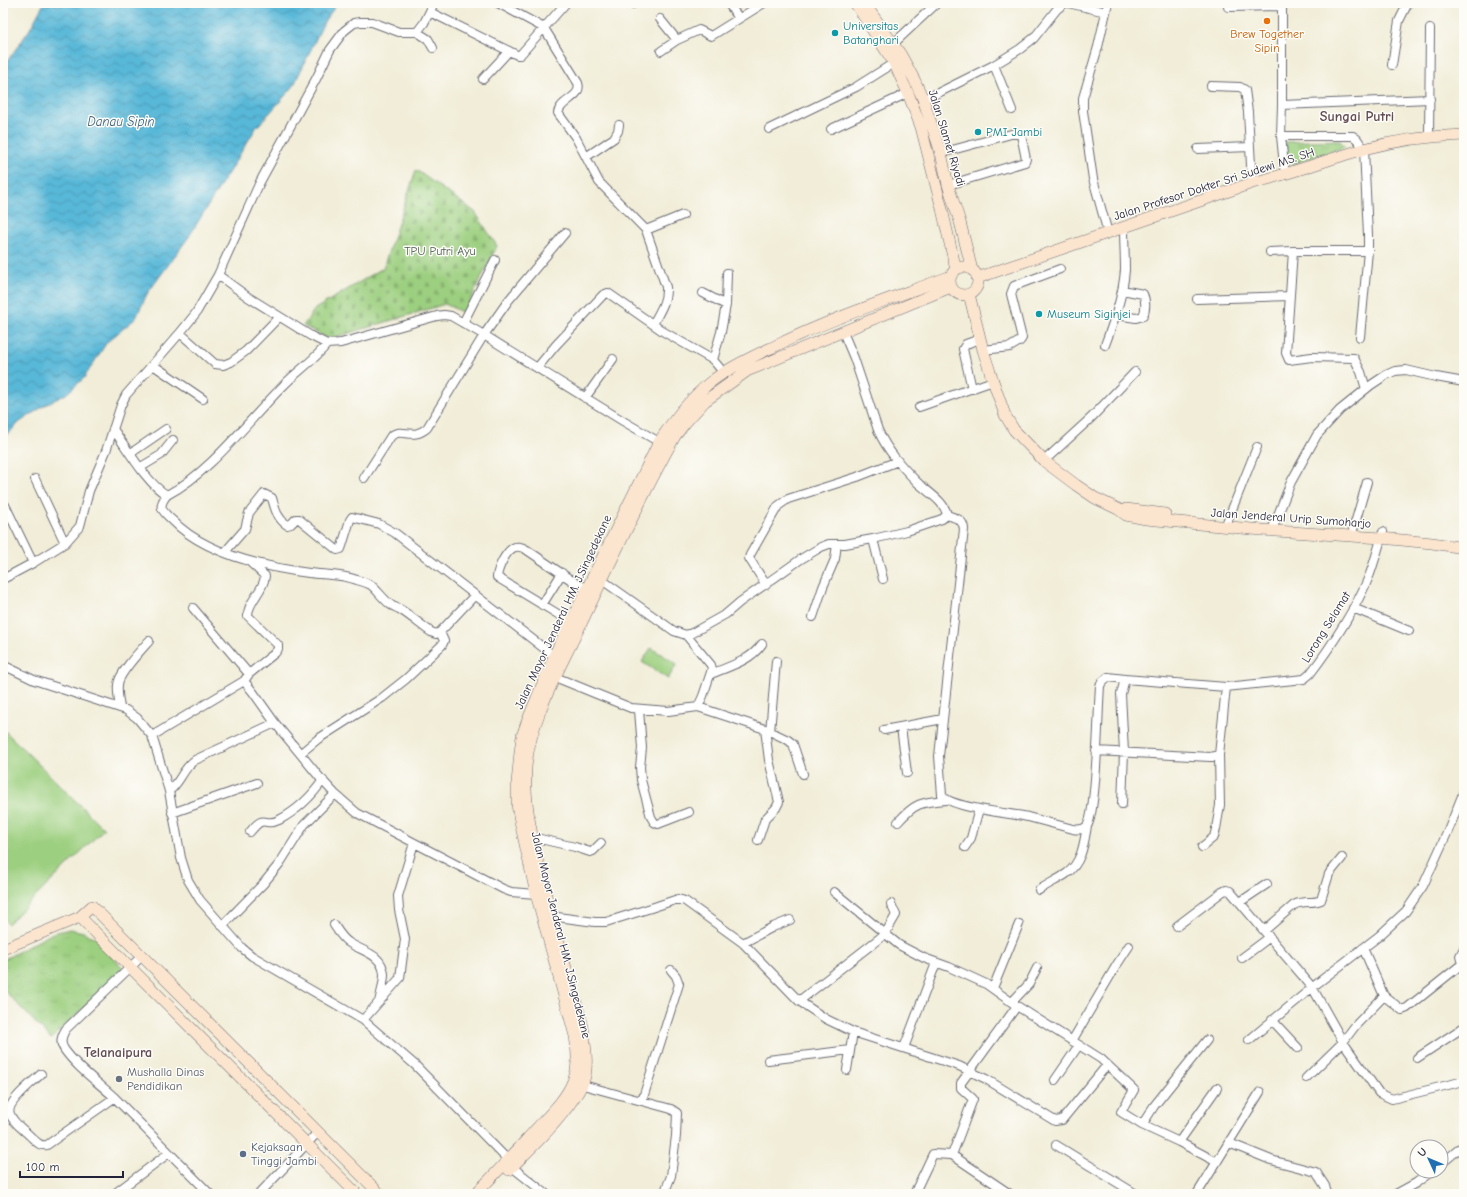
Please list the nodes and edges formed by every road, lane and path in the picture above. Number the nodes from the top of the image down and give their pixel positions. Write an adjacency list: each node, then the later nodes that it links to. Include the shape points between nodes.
1 (434, 3): 15 (street)
2 (498, 3): 19 (street)
3 (566, 3): 19 (street)
4 (728, 3): 17 (street)
5 (764, 3): 17 (street)
6 (855, 3): 27 (main road, Jalan Slamet Riyadi)
7 (864, 3): 23 (main road, Jalan Slamet Riyadi)
8 (937, 3): 23 (street)
9 (1065, 3): 28 (street, via 1056,9 1034,38)
10 (1068, 3): 16 (street)
11 (1108, 3): 16 (street)
12 (1408, 3): 29 (street, via 1399,21)
13 (1282, 4): 14 (street); 35 (street)
14 (1228, 7)
15 (430, 12): 21 (street); 25 (street)
16 (1106, 12): 57 (street, via 1083,98 1082,111 1092,179)
17 (739, 18): 22 (street, via 711,36 698,30)
18 (660, 19): 22 (street)
19 (544, 28): 25 (street, via 522,55 517,56); 49 (street, via 579,85 577,93 558,113 576,138)
20 (1430, 29): 34 (street)
21 (417, 32): 24 (street, via 428,39); 65 (street, via 399,32 372,22 360,22 344,31 330,50 260,182)
22 (677, 40): 26 (street)
23 (893, 44): 33 (main road, Jalan Slamet Riyadi, via 914,78)
24 (433, 48)
25 (509, 51): 30 (street)
26 (661, 51)
27 (894, 63): 32 (main road, Jalan Slamet Riyadi); 40 (street, via 856,87)
28 (994, 65): 33 (street); 36 (street)
29 (1392, 65)
30 (483, 79)
31 (1211, 86): 45 (street, via 1240,87 1245,90)
32 (908, 93): 39 (main road, Jalan Slamet Riyadi); 41 (street)
33 (923, 99): 38 (main road, Jalan Slamet Riyadi)
34 (1430, 99): 35 (street); 44 (street)
35 (1282, 105): 43 (street)
36 (1012, 110)
37 (619, 125): 49 (street, via 614,138)
38 (932, 125): 39 (main road); 48 (main road, Jalan Slamet Riyadi)
39 (921, 127): 66 (main road, Jalan Slamet Riyadi, via 942,209)
40 (769, 129)
41 (832, 129)
42 (1464, 135): 44 (main road, Jalan Profesor Dokter Sri Sudewi MS. SH)
43 (1281, 136): 47 (street, via 1353,136); 50 (street)
44 (1429, 136): 47 (main road, Jalan Profesor Dokter Sri Sudewi MS. SH)
45 (1250, 147): 46 (street); 51 (street)
46 (1198, 149)
47 (1364, 149): 50 (main road, Jalan Profesor Dokter Sri Sudewi MS. SH); 59 (street)
48 (941, 153): 52 (main road, Jalan Slamet Riyadi); 52 (street, via 1015,133 1021,135 1025,153 1026,160 1023,164)
49 (586, 158): 55 (street, via 600,182)
50 (1285, 175): 51 (main road, Jalan Profesor Dokter Sri Sudewi MS. SH)
51 (1252, 183): 54 (main road, Jalan Profesor Dokter Sri Sudewi MS. SH)
52 (948, 185): 64 (main road, Jalan Slamet Riyadi)
53 (682, 215): 55 (street)
54 (1124, 227): 57 (main road, Jalan Profesor Dokter Sri Sudewi MS. SH); 67 (street, via 1125,271)
55 (646, 230): 76 (street, via 666,287 663,304)
56 (564, 233): 79 (street, via 508,301)
57 (1108, 233): 64 (main road, Jalan Profesor Dokter Sri Sudewi MS. SH)
58 (1293, 251): 59 (street); 60 (street); 70 (street)
59 (1368, 251): 80 (street)
60 (1270, 252)
61 (495, 260): 75 (street)
62 (1060, 269): 82 (street, via 1014,286 1011,294 1022,338 1020,341 1010,347)
63 (727, 273): 72 (street)
64 (974, 274): 66 (main road, via 964,268); 69 (main road, via 977,283)
65 (218, 275): 74 (street); 78 (street, via 196,313)
66 (953, 278): 69 (main road, via 959,294); 77 (main road, Jalan Mayor Jenderal HM. J.Singedekane); 89 (main road, Jalan Mayor Jenderal HM. J.Singedekane, via 824,324)
67 (1122, 290): 73 (street); 73 (street, via 1143,294 1145,312 1139,318)
68 (703, 293): 72 (street)
69 (969, 294): 82 (main road, Jalan Jenderal Urip Sumoharjo)
70 (1290, 296): 71 (street); 93 (street, via 1286,353 1289,360 1312,357 1354,358)
71 (1197, 299)
72 (726, 305): 85 (street)
73 (1116, 314): 83 (street)
74 (279, 317): 78 (street, via 246,351 224,364 215,364); 81 (street)
75 (463, 323): 79 (street); 81 (street, via 444,315 341,343)
76 (653, 324): 85 (street); 87 (street, via 608,293 556,345)
77 (843, 332): 103 (street, via 880,435); 111 (main road, Jalan Mayor Jenderal HM. J.Singedekane, via 747,371 705,401 675,436)
78 (180, 333): 86 (street)
79 (484, 335): 87 (street); 106 (street, via 427,428 418,434 398,433 390,436)
80 (1360, 337)
81 (327, 344): 109 (street, via 263,406 202,471)
82 (982, 344): 90 (main road, Jalan Jenderal Urip Sumoharjo); 92 (street, via 966,344 963,349)
83 (1105, 345)
84 (613, 358): 94 (street)
85 (713, 360): 89 (street)
86 (153, 365): 95 (street); 97 (street, via 126,395)
87 (537, 368): 94 (street)
88 (1135, 372): 104 (street, via 1100,410)
89 (724, 373): 100 (main road, Jalan Mayor Jenderal HM. J.Singedekane, via 688,403 672,421)
90 (993, 381): 92 (street); 104 (main road, Jalan Jenderal Urip Sumoharjo, via 1005,415 1014,430)
91 (1464, 382): 93 (street, via 1406,370 1386,375)
92 (972, 389): 96 (street)
93 (1366, 389): 114 (street, via 1340,410 1317,435 1291,482)
94 (585, 398): 100 (street)
95 (203, 400)
96 (919, 407)
97 (113, 429): 102 (street); 120 (street, via 89,492 80,526)
98 (166, 429): 102 (street)
99 (173, 440): 105 (street, via 161,454)
100 (659, 442): 111 (main road, Jalan Mayor Jenderal HM. J.Singedekane)
101 (1257, 447): 113 (street)
102 (131, 453): 105 (street)
103 (898, 461): 112 (street, via 941,504); 130 (street, via 781,502 749,558)
104 (1044, 461): 113 (main road, Jalan Jenderal Urip Sumoharjo, via 1095,498 1126,515 1135,518)
105 (141, 467): 109 (street, via 159,490)
106 (364, 478)
107 (35, 479): 120 (street)
108 (1367, 482): 115 (street)
109 (167, 495): 123 (street, via 162,503 162,509 177,526 203,543)
110 (5, 505): 125 (street)
111 (628, 515): 116 (main road, Jalan Mayor Jenderal HM. J.Singedekane)
112 (947, 515): 118 (street, via 907,531); 155 (street, via 962,521 964,530)
113 (1226, 523): 114 (main road, Jalan Jenderal Urip Sumoharjo)
114 (1272, 527): 115 (main road, Jalan Jenderal Urip Sumoharjo); 117 (main road, Jalan Jenderal Urip Sumoharjo)
115 (1353, 530): 117 (main road, Jalan Jenderal Urip Sumoharjo)
116 (620, 531): 129 (main road, Jalan Mayor Jenderal HM. J.Singedekane); 131 (main road, Jalan Mayor Jenderal HM. J.Singedekane)
117 (1382, 535): 119 (main road, Jalan Jenderal Urip Sumoharjo, via 1433,536); 122 (main road, Jalan Jenderal Urip Sumoharjo); 135 (street, Lorong Selamat, via 1371,572)
118 (873, 539): 121 (street); 128 (street)
119 (1464, 541)
120 (65, 543): 125 (street)
121 (837, 544): 130 (street, via 829,544 814,551); 136 (street, via 835,559)
122 (1464, 548)
123 (225, 552): 124 (street); 132 (street, via 245,529 250,512 264,494 272,498 277,514 287,525 300,519 337,550 341,549 352,517 380,524)
124 (250, 562): 139 (street, via 355,579 371,586 391,605 431,632); 146 (street, via 264,573 265,580 248,616 278,645 278,649)
125 (33, 563): 127 (street)
126 (562, 574): 131 (street); 133 (street); 133 (street, via 528,550 518,546 508,551 497,577)
127 (3, 579)
128 (883, 579)
129 (602, 580): 140 (street, via 674,631); 148 (main road, Jalan Mayor Jenderal HM. J.Singedekane)
130 (766, 585): 140 (street, via 726,614)
131 (587, 588): 137 (main road, Jalan Mayor Jenderal HM. J.Singedekane)
132 (475, 596): 139 (street); 143 (street)
133 (542, 605): 137 (street)
134 (193, 608): 146 (street)
135 (1353, 608): 138 (street); 151 (street, Lorong Selamat, via 1306,678)
136 (813, 617)
137 (571, 622): 143 (main road, Jalan Mayor Jenderal HM. J.Singedekane)
138 (1410, 631)
139 (440, 632): 163 (street, via 444,637 443,642 406,679)
140 (686, 635): 147 (street, via 711,665)
141 (149, 642): 153 (street, via 120,678)
142 (762, 644): 147 (street, via 757,652 743,661)
143 (554, 656): 190 (main road, Jalan Mayor Jenderal HM. J.Singedekane, via 522,736 517,783 517,805)
144 (776, 661): 158 (street)
145 (3, 665): 153 (street, via 42,683)
146 (249, 674): 150 (street)
147 (711, 674): 152 (street)
148 (555, 677): 154 (street, via 622,706); 180 (main road, Jalan Mayor Jenderal HM. J.Singedekane, via 535,725 529,747 526,769 527,804)
149 (1125, 679): 151 (street, Lorong Selamat); 161 (street, Lorong Selamat, via 1108,677 1100,684); 162 (street, via 1121,694)
150 (244, 681): 156 (street); 160 (street)
151 (1226, 687): 164 (street)
152 (698, 706): 154 (street, via 668,711); 158 (street)
153 (120, 708): 160 (street, via 137,718)
154 (640, 710): 175 (street, via 641,780 651,817 658,824)
155 (943, 718): 157 (street); 172 (street, via 939,756 942,795)
156 (275, 723): 163 (street); 169 (street, via 195,760 185,769 178,784)
157 (901, 727): 159 (street); 165 (street)
158 (767, 730): 166 (street, via 793,744); 181 (street, via 769,760 779,802 765,819)
159 (884, 730)
160 (152, 736): 169 (street)
161 (1096, 751): 162 (street); 178 (street, Lorong Selamat, via 1094,799)
162 (1124, 752): 164 (street, via 1210,757); 173 (street)
163 (301, 753): 167 (street)
164 (1219, 755): 185 (street, via 1220,805 1216,829 1214,837)
165 (907, 773)
166 (803, 774)
167 (323, 780): 170 (street); 179 (street, via 293,811 271,823 260,821)
168 (257, 783): 176 (street)
169 (169, 791): 176 (street)
170 (335, 794): 182 (street, via 357,813); 198 (street, via 304,825 263,884)
171 (1463, 797): 205 (street, via 1414,901)
172 (946, 800): 174 (street); 177 (street, via 918,804)
173 (1122, 804)
174 (979, 809): 178 (street, via 1027,817 1076,830); 184 (street, via 971,838)
175 (689, 812)
176 (172, 813): 198 (street, via 188,880 200,900)
177 (898, 822)
178 (1087, 826): 188 (street, Lorong Selamat, via 1084,844 1075,866)
179 (250, 832)
180 (532, 837): 183 (street, via 590,852); 193 (main road, Jalan Mayor Jenderal HM. J.Singedekane)
181 (758, 840)
182 (414, 843): 190 (street, via 503,889); 219 (street, via 398,896 405,939 400,978)
183 (601, 843)
184 (965, 847)
185 (1202, 847)
186 (1342, 858): 200 (street, via 1329,874 1318,902 1299,902)
187 (1267, 884): 191 (street)
188 (1039, 890)
189 (834, 892): 201 (street)
190 (536, 894): 258 (main road, Jalan Mayor Jenderal HM. J.Singedekane, via 572,1020 577,1051 576,1066 574,1080 568,1092)
191 (1240, 902): 199 (street, via 1226,890); 200 (street)
192 (891, 904): 201 (street, via 896,915)
193 (550, 916): 203 (street, via 606,922 678,899 691,905); 242 (main road, Jalan Mayor Jenderal HM. J.Singedekane, via 583,1028 586,1070)
194 (80, 917): 207 (main road); 208 (main road, via 92,906); 212 (main road)
195 (790, 920): 203 (street)
196 (1019, 924): 216 (street)
197 (334, 925): 219 (street, via 344,939 373,954 379,960 384,976)
198 (222, 926): 221 (street, via 252,956)
199 (1177, 926)
200 (1264, 931): 202 (street)
201 (885, 934): 210 (street, via 899,945); 218 (street)
202 (1270, 938): 209 (street); 215 (street)
203 (743, 943): 218 (street)
204 (1130, 946): 227 (street)
205 (1363, 948): 215 (street); 217 (street)
206 (1464, 948): 211 (street, via 1460,956)
207 (3, 949)
208 (142, 956): 212 (street); 248 (main road)
209 (1242, 958)
210 (936, 963): 216 (street); 230 (street)
211 (1463, 966): 217 (street, via 1404,1010)
212 (130, 968): 245 (street, via 66,1029 61,1039 63,1048); 251 (main road)
213 (1036, 968): 220 (street)
214 (671, 970): 246 (street, via 679,984)
215 (1312, 987): 222 (street); 228 (street)
216 (993, 988): 220 (street)
217 (1384, 996): 228 (street)
218 (799, 1000): 224 (street, via 826,1019)
219 (379, 1003): 221 (street)
220 (1015, 1004): 227 (street); 237 (street)
221 (363, 1020): 258 (street, via 415,1065)
222 (1272, 1020): 226 (street); 231 (street)
223 (1464, 1027): 233 (street)
224 (853, 1032): 230 (street); 232 (street)
225 (1207, 1040): 247 (street, via 1154,1106)
226 (1249, 1040)
227 (1072, 1041): 229 (street)
228 (1343, 1042): 239 (street); 241 (street, via 1376,1089 1388,1098)
229 (1079, 1045): 235 (street); 240 (street)
230 (904, 1048): 237 (street)
231 (1298, 1048)
232 (850, 1050): 234 (street); 236 (street)
233 (1417, 1058)
234 (768, 1060)
235 (1107, 1065): 237 (street, via 1064,1118 1057,1122); 247 (street, via 1134,1090 1121,1112)
236 (847, 1070)
237 (969, 1071): 255 (street, via 960,1085 972,1101)
238 (42, 1074): 245 (street, via 12,1101 9,1109 13,1120 40,1145 47,1145)
239 (1306, 1078)
240 (1055, 1080)
241 (1464, 1081)
242 (583, 1085): 246 (street); 258 (main road, Jalan Mayor Jenderal HM. J.Singedekane, via 553,1125)
243 (1217, 1088): 249 (street)
244 (1260, 1092): 250 (street)
245 (114, 1098): 254 (street)
246 (642, 1101): 268 (street, via 677,1113 671,1176)
247 (1142, 1125): 249 (street)
248 (318, 1132): 251 (street); 264 (main road)
249 (1179, 1142): 257 (street)
250 (1229, 1143): 257 (street); 273 (street, via 1271,1160 1316,1172)
251 (307, 1144): 262 (street); 263 (main road)
252 (1056, 1145): 271 (street)
253 (1464, 1145): 256 (street)
254 (169, 1153): 260 (street); 261 (street)
255 (952, 1155): 269 (street, via 933,1154); 270 (street)
256 (1449, 1157)
257 (1216, 1162): 272 (street)
258 (510, 1164): 265 (main road, Jalan Mayor Jenderal HM. J.Singedekane); 266 (main road, Jalan Mayor Jenderal HM. J.Singedekane); 267 (street)
259 (1421, 1179): 274 (street)
260 (114, 1194)
261 (210, 1194)
262 (259, 1194)
263 (357, 1194)
264 (380, 1194)
265 (475, 1194)
266 (484, 1194)
267 (546, 1194)
268 (664, 1194)
269 (914, 1194)
270 (1010, 1194)
271 (1136, 1194)
272 (1197, 1194)
273 (1327, 1194)
274 (1396, 1194)

